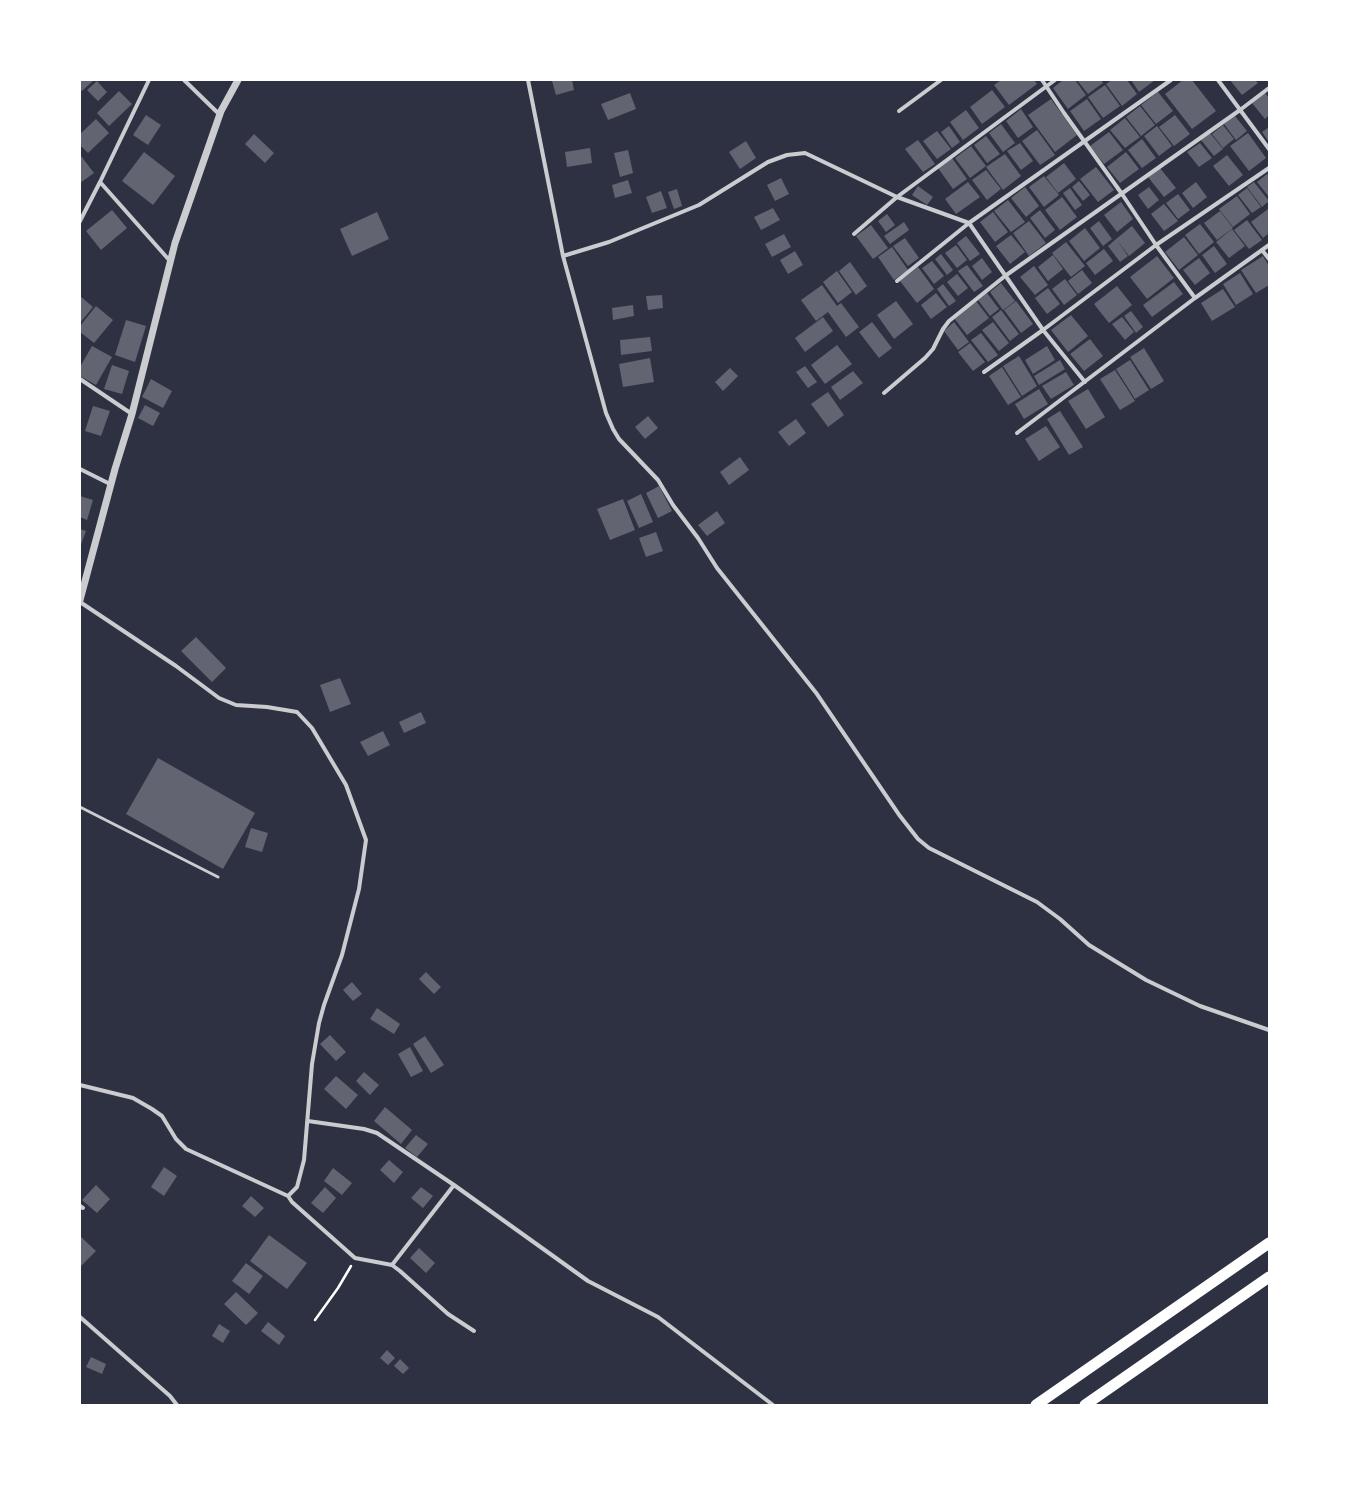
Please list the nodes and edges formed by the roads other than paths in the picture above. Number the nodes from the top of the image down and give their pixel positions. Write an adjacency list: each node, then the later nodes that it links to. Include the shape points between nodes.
1 (149, 80): 18 (street)
2 (184, 80): 14 (street)
3 (238, 80): 14 (street)
4 (528, 80): 27 (street)
5 (941, 80): 13 (street)
6 (1042, 80): 10 (street)
7 (1055, 80): 10 (street)
8 (1171, 80): 15 (street)
9 (1218, 80): 12 (street)
10 (1046, 86): 15 (street); 20 (street)
11 (1269, 88): 12 (street)
12 (1240, 110): 16 (street); 19 (street)
13 (899, 111)
14 (220, 115): 29 (street, via 175,243)
15 (1084, 141): 19 (street); 22 (street)
16 (1269, 149)
17 (1269, 168): 24 (street)
18 (100, 182): 21 (street); 29 (street)
19 (1122, 194): 24 (street); 30 (street)
20 (897, 197): 22 (street); 23 (street); 27 (street, via 805,153 792,154 768,162 688,210 609,242)
21 (80, 221)
22 (969, 223): 30 (street); 31 (street)
23 (854, 234)
24 (1156, 245): 32 (street); 33 (street)
25 (1269, 245): 26 (street)
26 (1262, 250): 28 (street); 32 (street)
27 (563, 256): 45 (street, via 606,414 619,440 658,480 717,568 817,694 918,839 929,848 1037,902 1090,945 1146,980 1200,1006)
28 (1269, 259)
29 (171, 262): 38 (street)
30 (1005, 276): 33 (street); 37 (street, via 949,321 925,358)
31 (897, 281)
32 (1195, 298): 36 (street)
33 (1043, 330): 34 (street); 36 (street)
34 (984, 372)
35 (80, 379): 38 (street)
36 (1085, 382): 39 (street)
37 (884, 393)
38 (132, 414): 41 (street)
39 (1017, 433)
40 (80, 469): 41 (street)
41 (110, 484): 42 (street)
42 (80, 601): 47 (street, via 219,698 236,705 297,712 312,728 346,785 366,840 359,889 342,955 319,1023 312,1064)
43 (80, 807): 44 (lane)
44 (218, 877)
45 (1269, 1030)
46 (80, 1085): 49 (street, via 133,1098 162,1116 176,1139 186,1149)
47 (308, 1121): 48 (street, via 377,1133); 49 (street, via 301,1174 297,1187)
48 (454, 1185): 51 (street); 56 (street, via 588,1281 658,1317)
49 (288, 1196): 51 (street, via 355,1258)
50 (1269, 1243): 57 (highway)
51 (392, 1265): 54 (street, via 448,1314)
52 (1269, 1277): 58 (highway)
53 (80, 1317): 55 (street)
54 (474, 1331)
55 (177, 1405)
56 (773, 1405)
57 (1036, 1405)
58 (1085, 1405)

